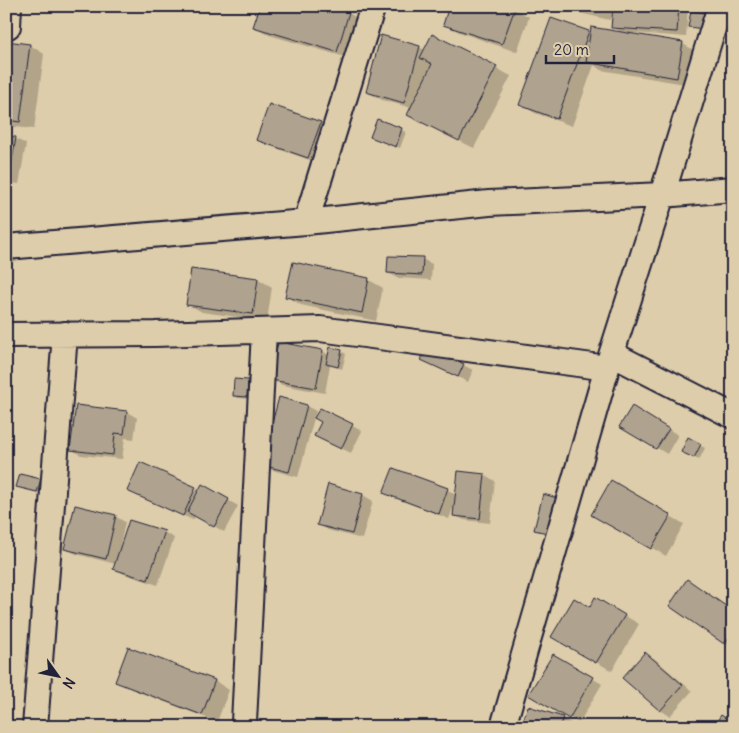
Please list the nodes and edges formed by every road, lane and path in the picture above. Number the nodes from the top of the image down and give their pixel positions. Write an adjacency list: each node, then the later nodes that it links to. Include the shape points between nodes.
1 (373, 6): 5 (street)
2 (720, 6): 4 (street)
3 (733, 189): 4 (street)
4 (662, 195): 5 (street, via 489,203); 10 (street)
5 (306, 222): 6 (street)
6 (6, 247)
7 (264, 331): 8 (street); 10 (street, via 320,329); 13 (street)
8 (65, 334): 9 (street); 12 (street)
9 (6, 335)
10 (610, 361): 11 (street); 14 (street)
11 (733, 416)
12 (35, 727)
13 (243, 727)
14 (503, 727)

